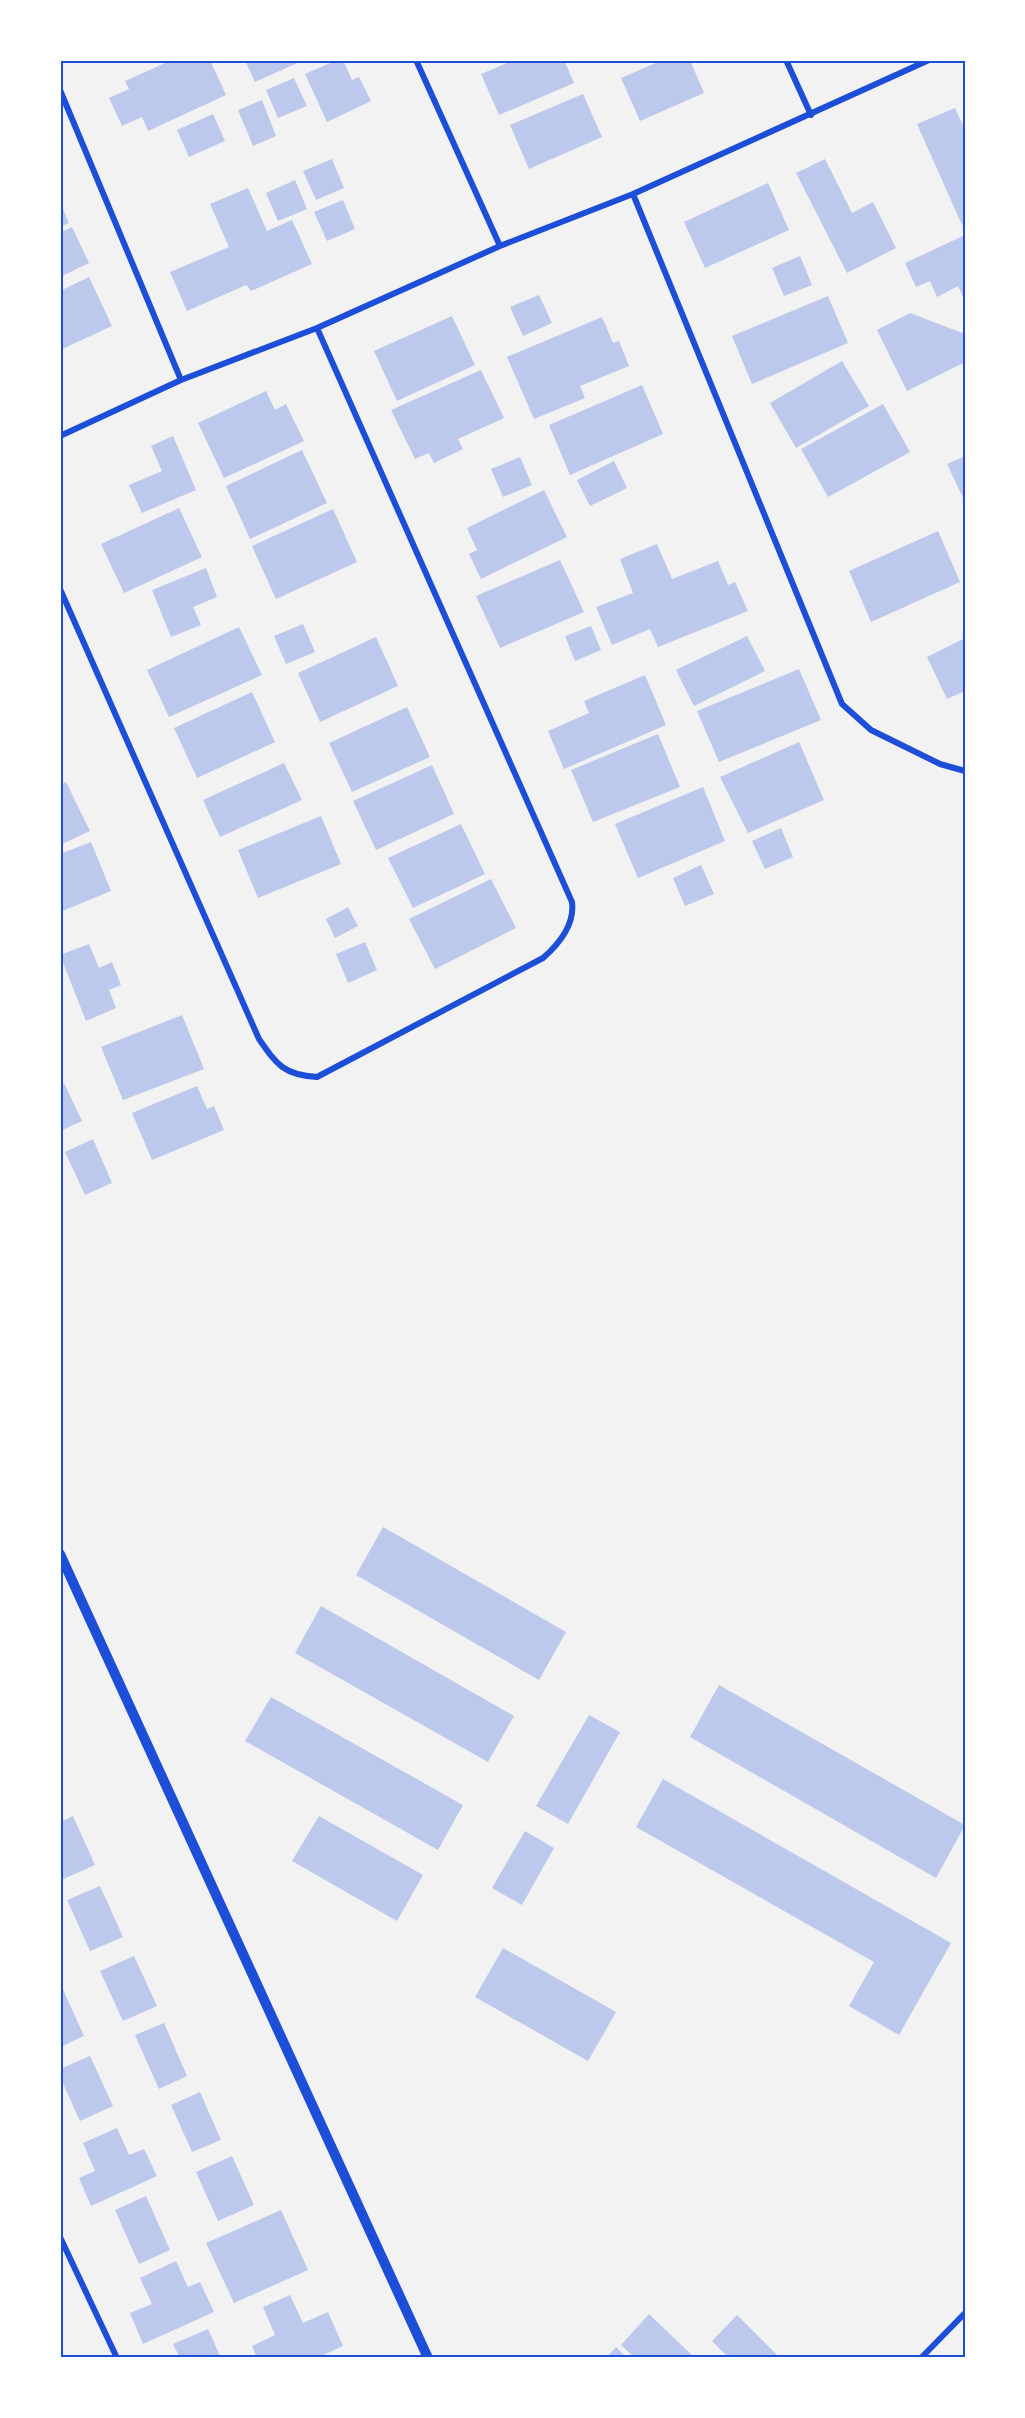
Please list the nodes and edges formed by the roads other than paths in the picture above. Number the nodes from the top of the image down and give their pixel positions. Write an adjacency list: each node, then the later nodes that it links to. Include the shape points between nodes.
1 (416, 60): 7 (street)
2 (786, 60): 5 (street)
3 (929, 60): 5 (street)
4 (60, 90): 9 (street)
5 (811, 115): 6 (street)
6 (633, 195): 7 (street); 12 (street, via 842,704 871,730 940,764)
7 (500, 246): 8 (street)
8 (317, 328): 9 (street); 11 (street, via 572,902 572,917 557,946 543,958 317,1077 297,1076 274,1060 259,1039)
9 (181, 380): 10 (street)
10 (60, 436)
11 (60, 589)
12 (965, 771)
13 (60, 1554): 17 (street)
14 (60, 2237): 16 (street)
15 (965, 2313): 18 (street)
16 (117, 2358)
17 (428, 2358)
18 (921, 2358)

